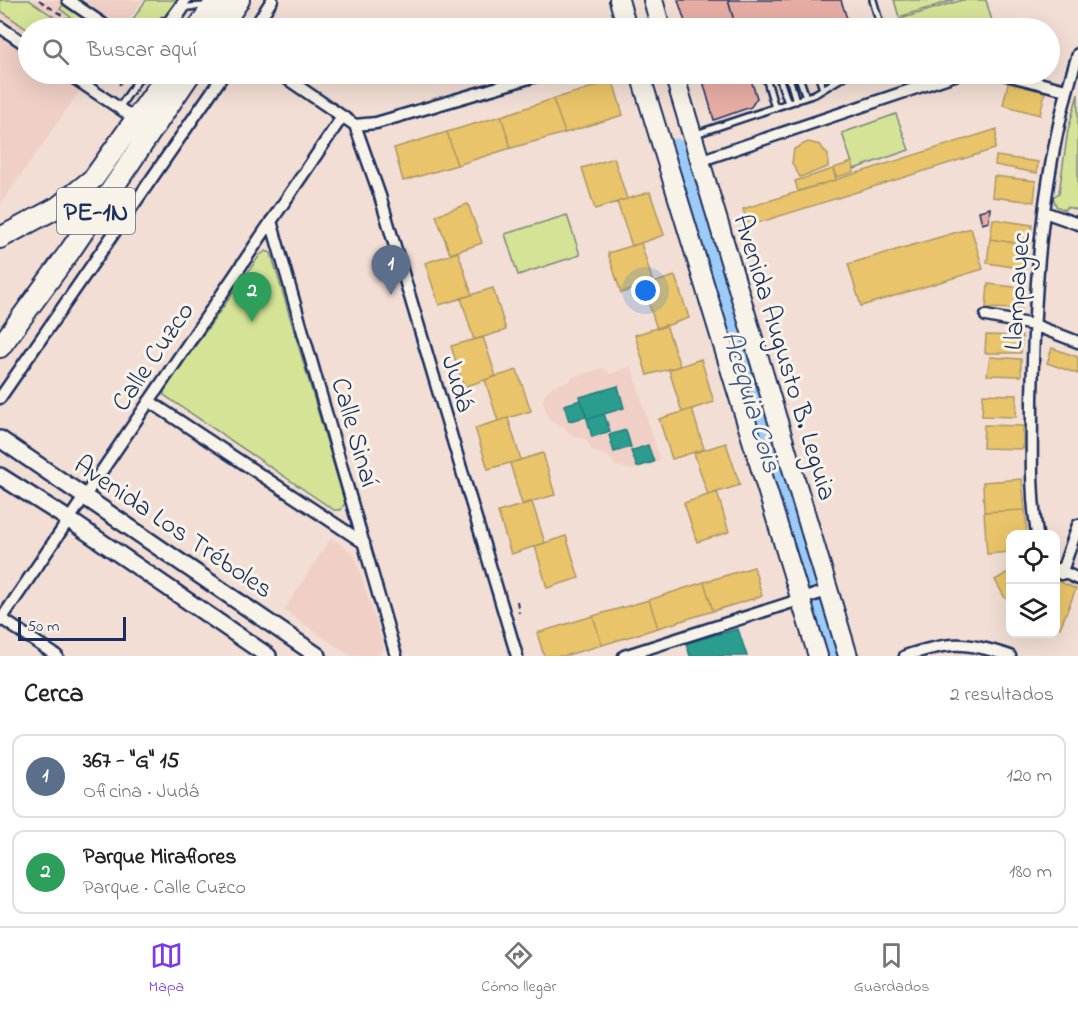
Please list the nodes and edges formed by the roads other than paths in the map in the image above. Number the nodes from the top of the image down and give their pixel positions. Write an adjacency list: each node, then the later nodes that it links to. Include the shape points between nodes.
1 (68, 0): 9 (street)
2 (185, 0): 10 (street)
3 (239, 0): 13 (highway)
4 (272, 0): 14 (street)
5 (619, 0): 15 (main road)
6 (653, 0): 16 (main road)
7 (873, 0): 17 (lane)
8 (215, 3): 11 (lane, via 187,7); 12 (highway)
9 (94, 18)
10 (172, 18)
11 (180, 18)
12 (205, 18)
13 (227, 18)
14 (260, 18)
15 (624, 18)
16 (658, 18)
17 (878, 18)
18 (0, 27): 19 (street)
19 (18, 39)
20 (1078, 54): 39 (street, Llampayec)
21 (83, 84): 43 (street)
22 (135, 84): 43 (lane)
23 (161, 84): 46 (highway, PE-1N)
24 (183, 84): 58 (highway, PE-1N)
25 (217, 84): 59 (street)
26 (294, 84): 45 (street)
27 (509, 84): 47 (street, via 376,123)
28 (643, 84): 49 (main road)
29 (677, 84): 48 (main road, Avenida Augusto B. Leguia)
30 (768, 84): 44 (lane)
31 (781, 84): 42 (lane)
32 (791, 84): 41 (lane)
33 (801, 84): 40 (lane)
34 (821, 84): 38 (lane)
35 (831, 84): 38 (lane)
36 (928, 84): 50 (street)
37 (1042, 84): 39 (street)
38 (823, 89): 40 (lane)
39 (1066, 90): 51 (street, Llampayec)
40 (806, 97): 41 (lane)
41 (796, 101): 42 (lane)
42 (788, 103): 44 (lane)
43 (119, 108): 46 (street)
44 (775, 108): 48 (lane)
45 (342, 117): 47 (street); 52 (street, Calle Cuzco)
46 (136, 120): 54 (highway, PE-1N, via 94,178 77,194)
47 (355, 125): 78 (street, Judá, via 384,207)
48 (692, 136): 49 (main road); 50 (main road, Avenida Augusto B. Leguia)
49 (662, 144): 72 (main road)
50 (699, 161): 71 (main road, Avenida Augusto B. Leguia)
51 (1044, 212): 53 (street); 56 (street, Llampayec)
52 (271, 221): 60 (street, Calle Cuzco); 67 (street, Calle Sinaí)
53 (1078, 224)
54 (0, 238)
55 (986, 316): 56 (street)
56 (1034, 325): 57 (street); 66 (street, Llampayec, via 1032,459)
57 (1078, 342)
58 (0, 347)
59 (0, 398)
60 (149, 401): 63 (street, Calle Cuzco); 67 (street)
61 (0, 439): 63 (main road, Avenida Los Tréboles)
62 (0, 476): 64 (main road, Avenida Los Tréboles)
63 (84, 495): 64 (street, Calle Cuzco); 76 (main road, Avenida Los Tréboles)
64 (68, 519): 73 (street, Calle Cuzco); 75 (main road, Avenida Los Tréboles)
65 (1078, 525): 68 (street)
66 (1037, 530)
67 (364, 543): 77 (street, Calle Sinaí)
68 (1060, 566)
69 (1060, 572): 70 (street)
70 (1078, 579)
71 (827, 591): 72 (street); 81 (main road, Avenida Augusto B. Leguia)
72 (801, 598): 79 (street); 80 (main road)
73 (1, 620): 74 (street)
74 (57, 656)
75 (268, 656)
76 (318, 656)
77 (396, 656)
78 (517, 656)
79 (624, 656)
80 (818, 656)
81 (848, 656)
82 (905, 656): 83 (street, via 965,643)
83 (1010, 656)

